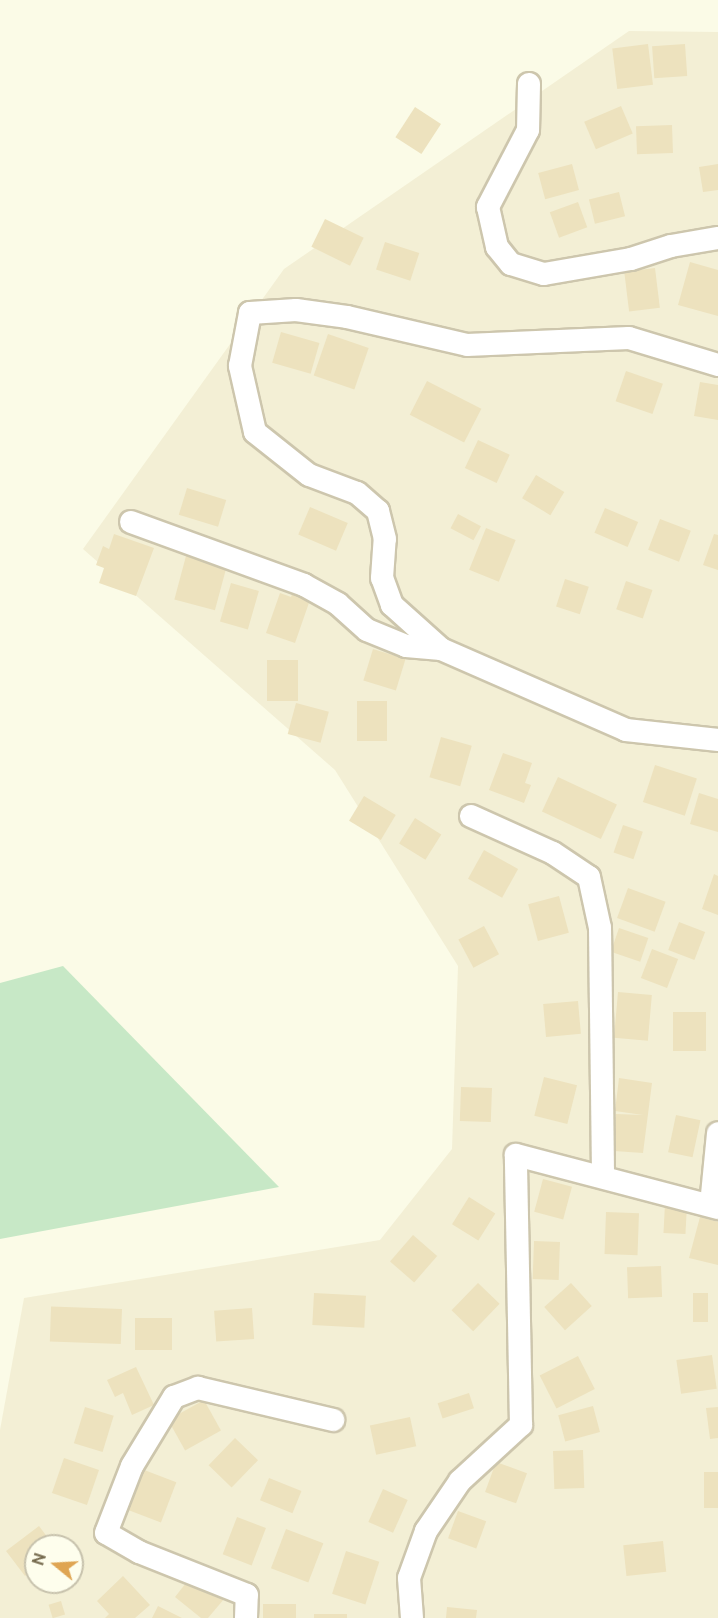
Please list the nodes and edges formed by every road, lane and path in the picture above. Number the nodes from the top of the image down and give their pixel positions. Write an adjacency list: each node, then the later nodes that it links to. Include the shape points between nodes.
1 (529, 84): 2 (street, via 528,130 488,207 497,247 512,264 543,274 631,259)
2 (718, 238)
3 (718, 365): 5 (street, via 629,338 467,345 347,317 296,310 250,313 240,366 255,432 309,475 357,493 378,511 385,539 382,578 392,605)
4 (131, 522): 5 (street, via 304,585 338,604 367,630 406,646)
5 (441, 649): 6 (street, via 626,730)
6 (718, 740)
7 (471, 816): 9 (street, via 553,853 589,877 600,928)
8 (718, 1133): 10 (street)
9 (603, 1176): 10 (street); 13 (street, via 516,1155 521,1425 460,1481 426,1531 409,1578)
10 (714, 1206)
11 (333, 1420): 12 (street, via 198,1388 174,1397 132,1466 106,1533 139,1552 247,1595)
12 (246, 1618)
13 (412, 1618)

